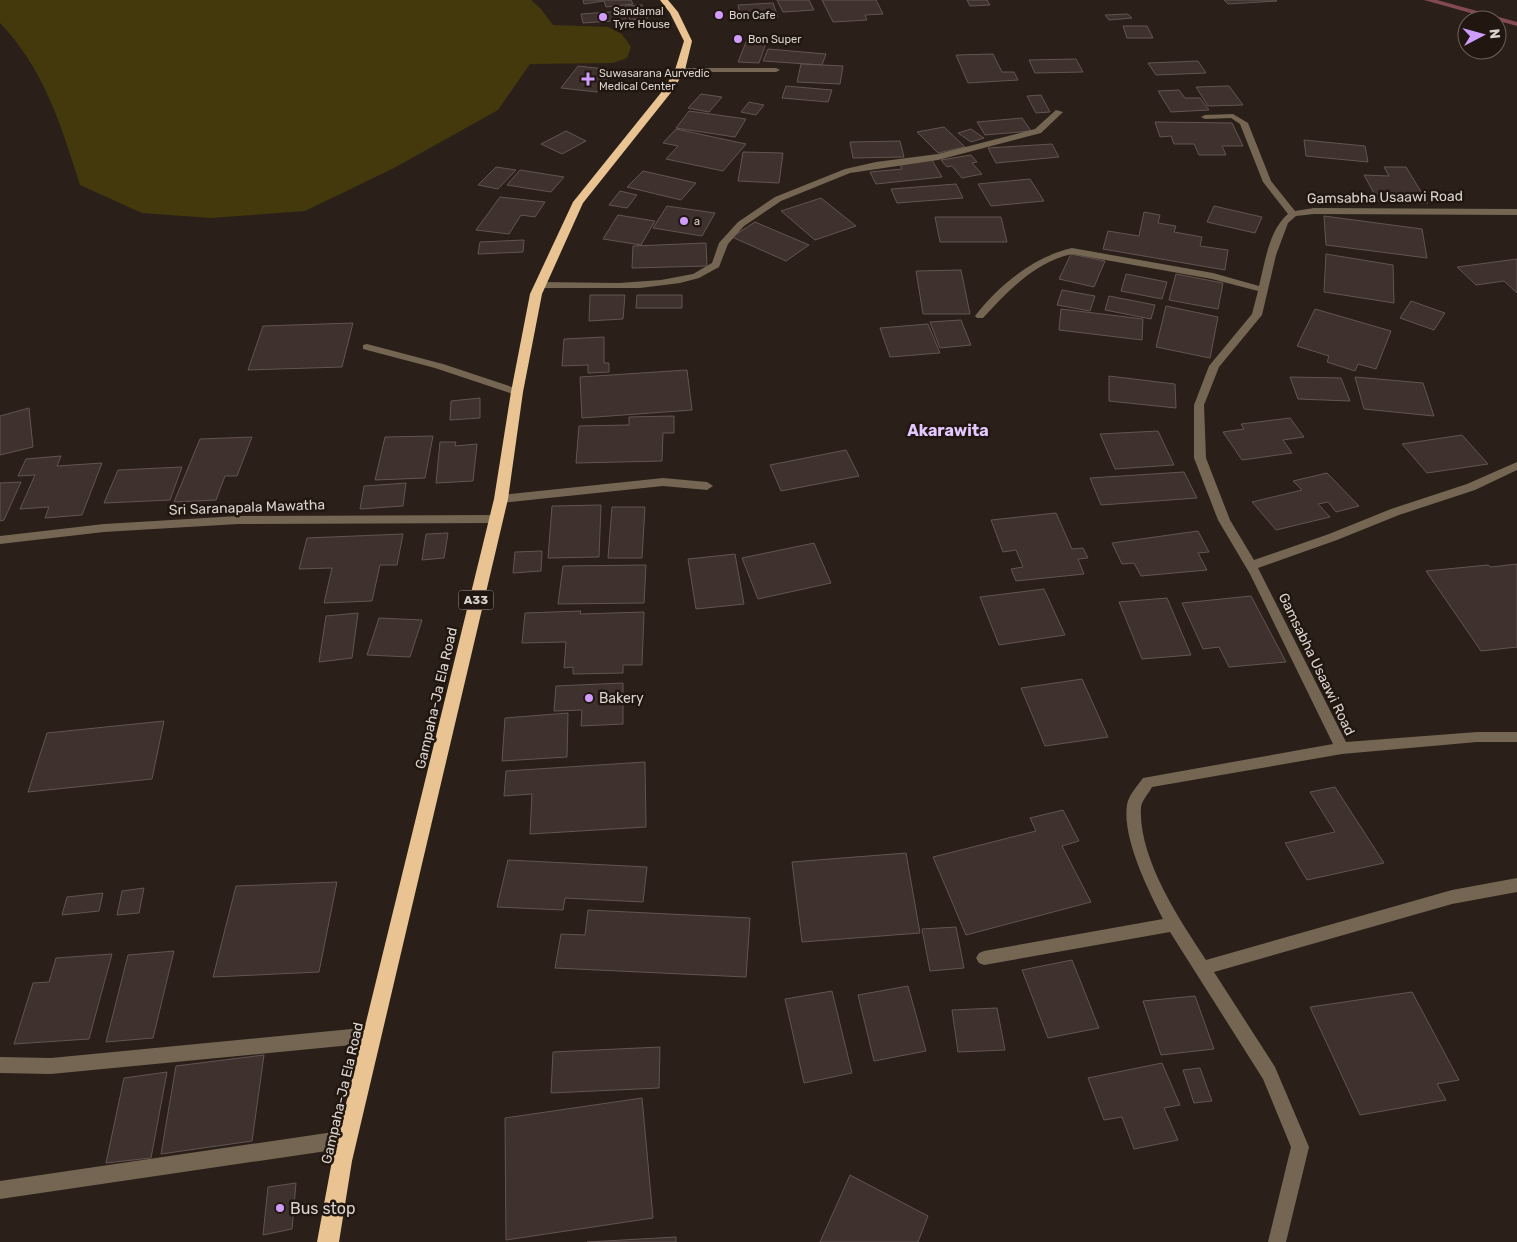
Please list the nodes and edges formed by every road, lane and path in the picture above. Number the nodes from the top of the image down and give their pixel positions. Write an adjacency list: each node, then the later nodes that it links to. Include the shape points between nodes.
1 (664, 0): 2 (highway, Gampaha-Ja Ela Road / A33, via 674,12 688,41)
2 (680, 70): 3 (street); 8 (highway, Gampaha-Ja Ela Road / A33, via 668,90 578,202)
3 (776, 70)
4 (1059, 112): 8 (street, via 1038,131 938,158 848,171 778,199 740,224 724,243 716,265 696,276 607,285)
5 (1205, 117): 7 (street, via 1233,116 1244,124 1267,182)
6 (1517, 212): 7 (street, Gamsabha Usaawi Road, via 1314,211)
7 (1293, 214): 9 (street, Gamsabha Usaawi Road, via 1284,222 1271,255)
8 (540, 284): 12 (highway, Gampaha-Ja Ela Road / A33)
9 (1263, 290): 10 (street, via 1204,274 1065,252 1058,253 1007,287); 18 (street, Gamsabha Usaawi Road, via 1257,315 1214,366 1199,405 1200,458 1224,520)
10 (980, 316)
11 (367, 347): 12 (street)
12 (517, 392): 15 (highway, Gampaha-Ja Ela Road / A33)
13 (1517, 466): 18 (street, via 1471,487)
14 (708, 486): 15 (street, via 663,482)
15 (501, 499): 16 (highway, Gampaha-Ja Ela Road / A33)
16 (495, 520): 17 (street, Sri Saranapala Mawatha, via 238,520 104,528); 25 (highway, Gampaha-Ja Ela Road / A33)
17 (0, 540)
18 (1251, 566): 20 (street, Gamsabha Usaawi Road)
19 (1517, 737): 20 (street)
20 (1342, 748): 22 (street, Gamsabha Usaawi Road, via 1148,782 1134,804 1136,830 1143,859)
21 (1517, 885): 24 (street, via 1452,897)
22 (1174, 924): 23 (street); 24 (street, Gamsabha Usaawi Road)
23 (984, 958)
24 (1203, 968): 30 (street, Gamsabha Usaawi Road, via 1269,1072 1300,1146)
25 (372, 1035): 26 (street, via 51,1066); 27 (highway, Gampaha-Ja Ela Road / A33)
26 (0, 1065)
27 (347, 1139): 28 (street); 29 (highway, Gampaha-Ja Ela Road / A33)
28 (0, 1190)
29 (328, 1242)
30 (1277, 1242)

